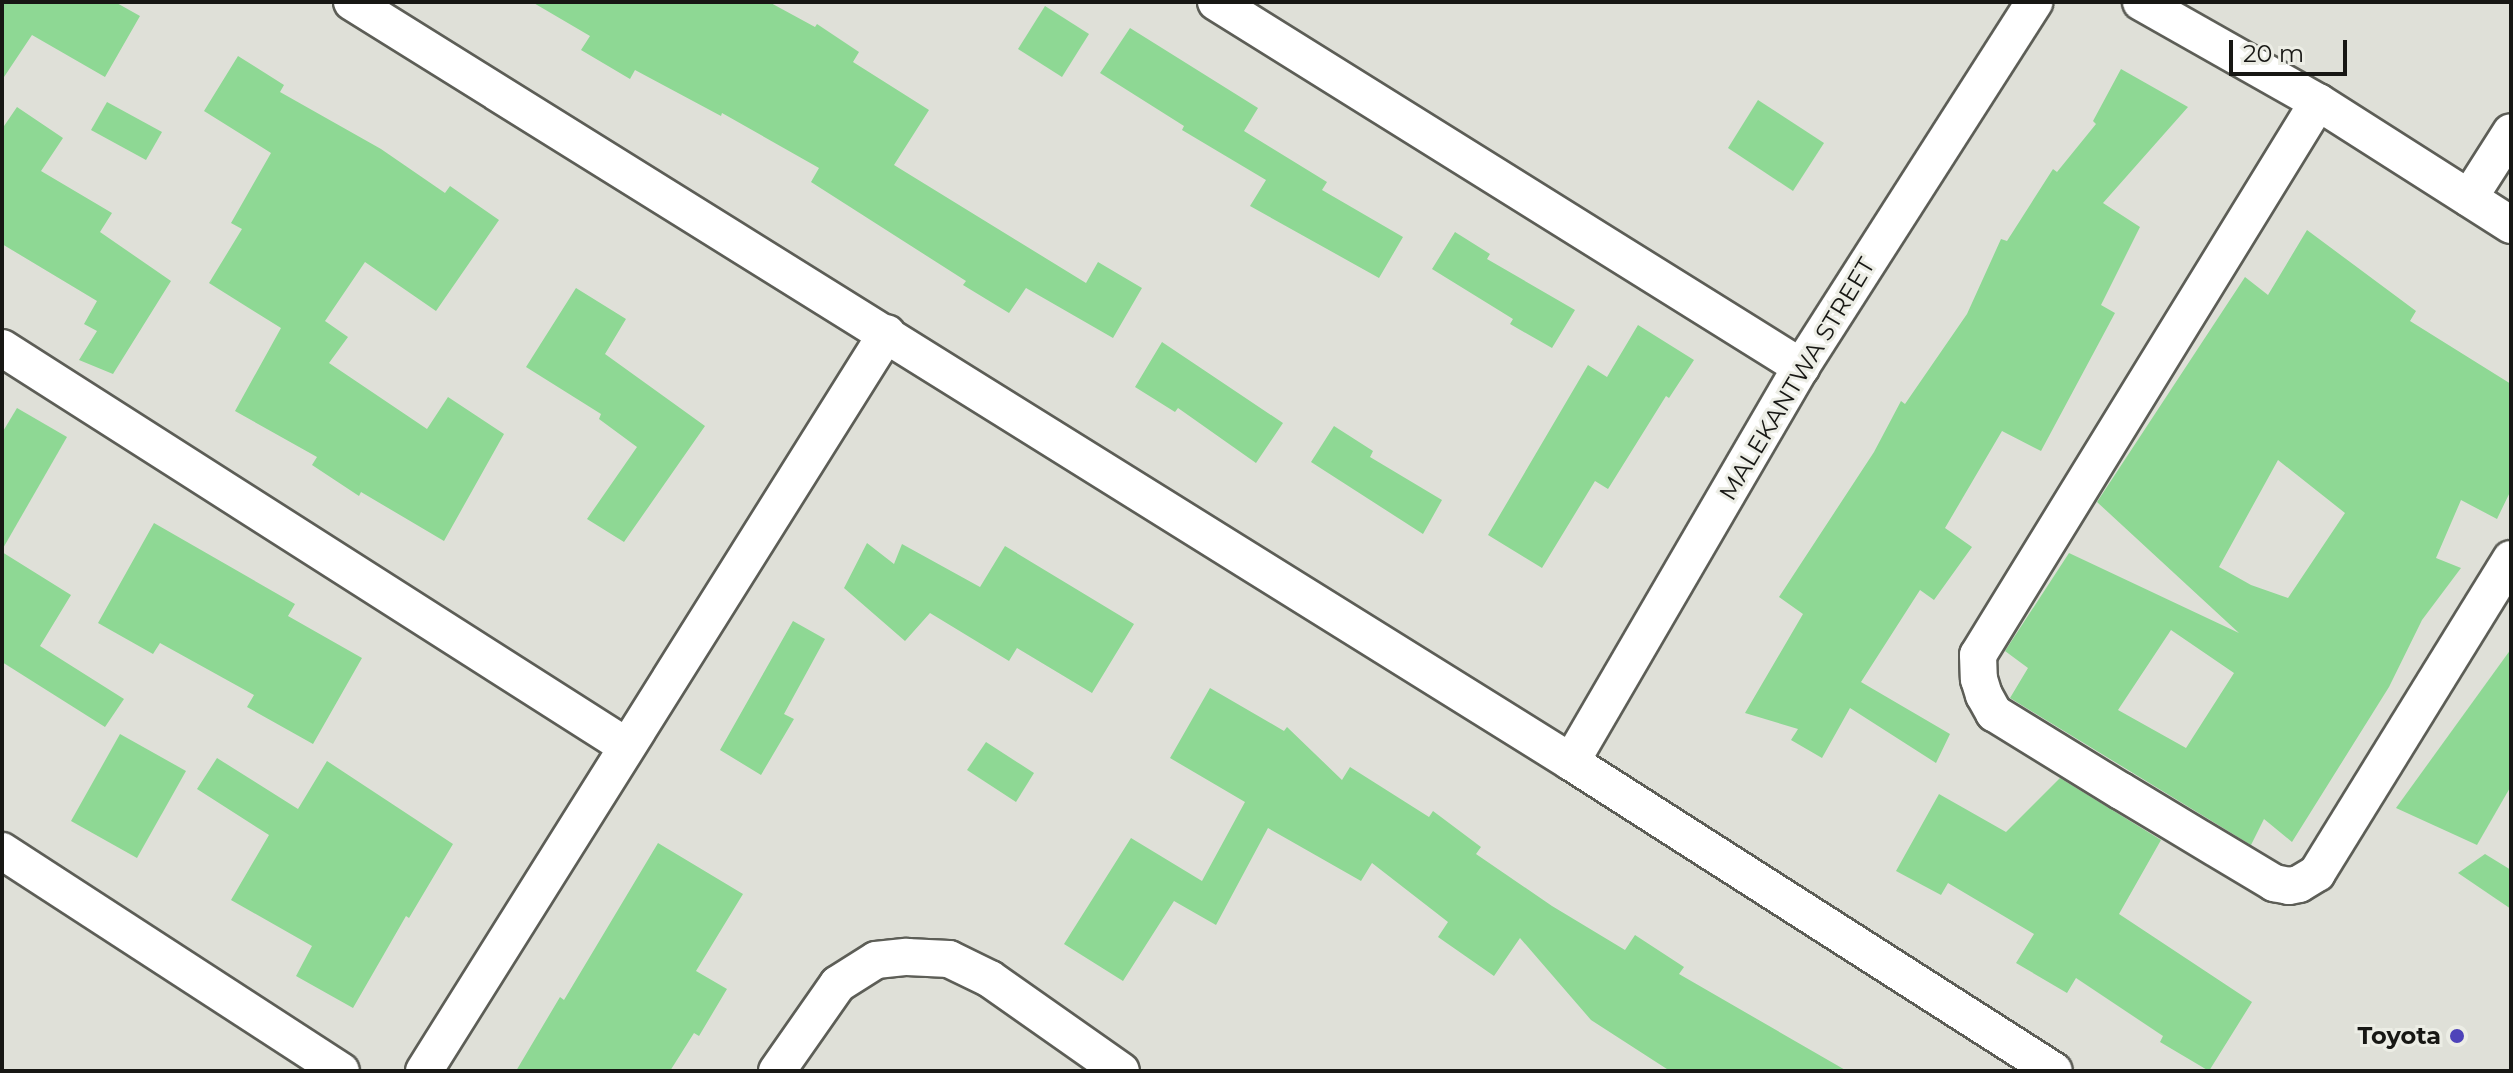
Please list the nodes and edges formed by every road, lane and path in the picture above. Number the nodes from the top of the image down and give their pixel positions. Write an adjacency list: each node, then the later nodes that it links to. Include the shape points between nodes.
1 (352, 2): 9 (street)
2 (1216, 2): 11 (street)
3 (2034, 2): 11 (street, MALEKANTWA STREET)
4 (2141, 2): 5 (street)
5 (2318, 102): 7 (street); 12 (street, via 1978,655 1984,695 1994,713 2274,883 2299,884 2317,873)
6 (2511, 132): 7 (street)
7 (2469, 198): 8 (street)
8 (2511, 225)
9 (887, 333): 13 (street); 14 (street)
10 (2, 348): 13 (street)
11 (1801, 367): 14 (street, MALEKANTWA STREET)
12 (2511, 559)
13 (626, 746): 17 (street)
14 (1571, 762): 20 (street)
15 (2, 851): 16 (street)
16 (341, 1071)
17 (424, 1071)
18 (777, 1071): 19 (street, via 838,984 876,960 907,957 949,959 990,979)
19 (1121, 1071)
20 (2054, 1071)

